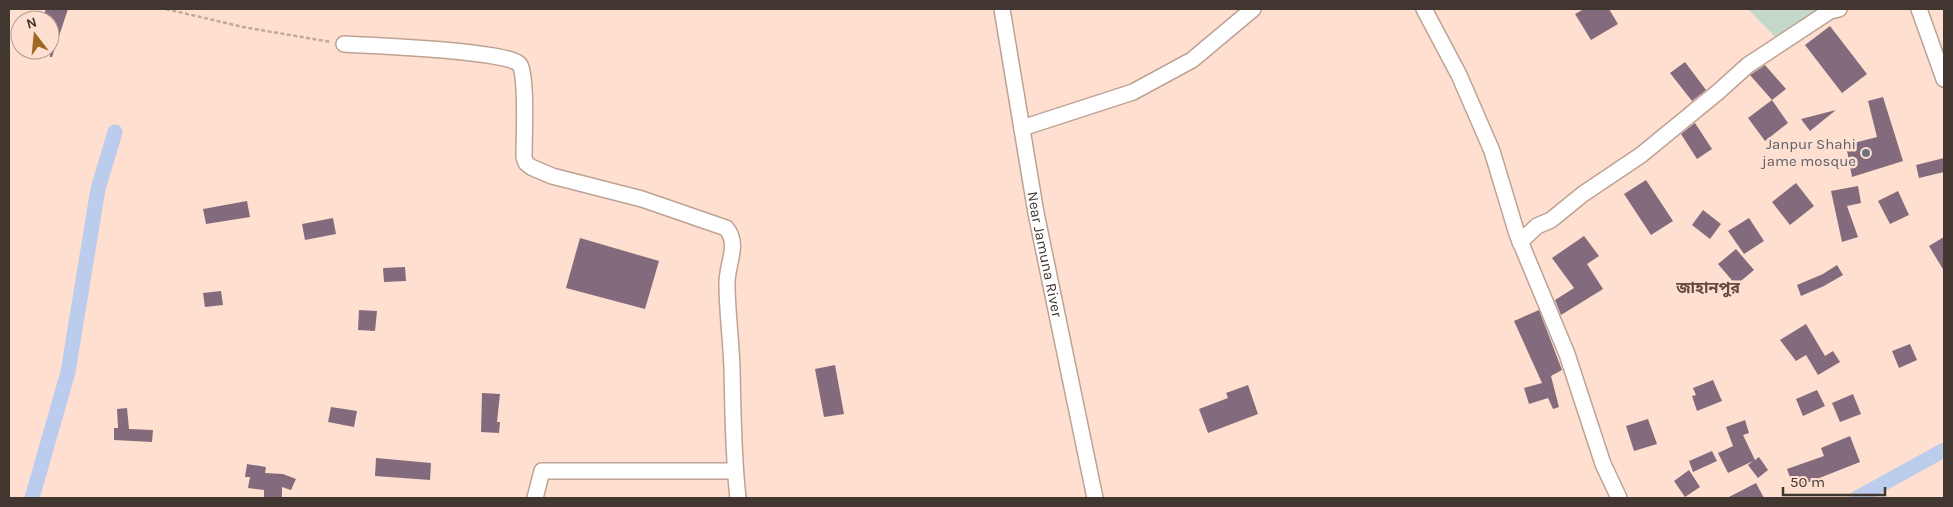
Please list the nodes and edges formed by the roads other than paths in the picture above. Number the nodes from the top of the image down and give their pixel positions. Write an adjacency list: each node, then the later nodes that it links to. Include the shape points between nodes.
1 (1002, 9): 8 (street, Near Jamuna River)
2 (1253, 9): 8 (street, via 1192,60 1133,92)
3 (1424, 9): 9 (street, via 1459,75 1492,151)
4 (1839, 9): 9 (street, via 1830,11 1748,65 1641,155 1551,220 1537,226)
5 (1919, 9): 7 (street)
6 (344, 44): 10 (street, via 414,47 518,62 523,87 524,157 531,167 552,176 642,199 726,228 733,241 727,281)
7 (1944, 79)
8 (1022, 128): 13 (street, Near Jamuna River, via 1036,213)
9 (1520, 242): 14 (street, via 1568,354 1603,464)
10 (735, 471): 11 (street, via 542,471); 12 (street)
11 (535, 498)
12 (738, 498)
13 (1095, 498)
14 (1618, 498)

